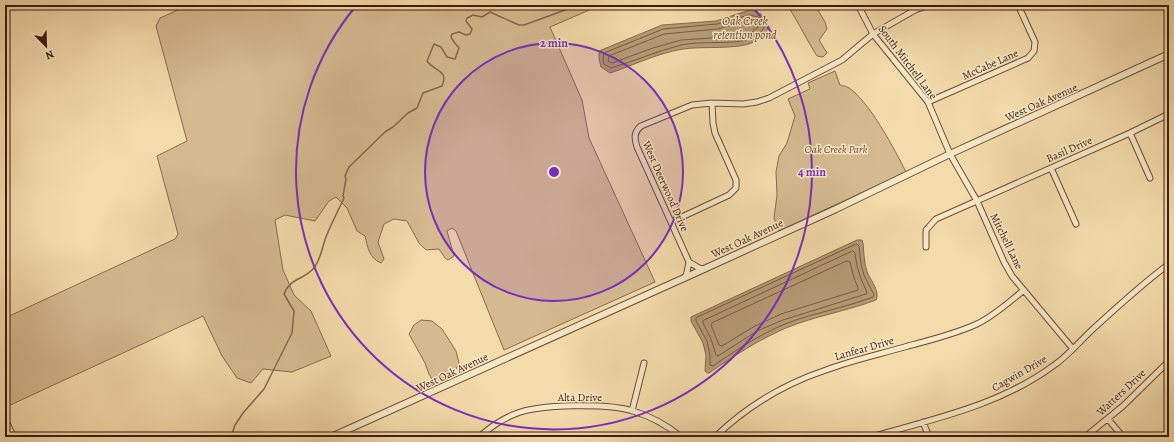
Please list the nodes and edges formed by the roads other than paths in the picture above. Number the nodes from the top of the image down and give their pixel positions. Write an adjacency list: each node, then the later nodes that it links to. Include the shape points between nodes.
1 (858, 5): 4 (street, South Mitchell Lane)
2 (930, 5): 4 (street, West Deerwood Drive, via 915,10)
3 (1018, 5): 6 (street, McCabe Lane, via 1035,42 1034,51 1028,58)
4 (873, 34): 6 (street, South Mitchell Lane); 7 (street, West Deerwood Drive, via 842,60 769,98 743,104)
5 (1169, 54): 10 (street, West Oak Avenue)
6 (928, 102): 10 (street, South Mitchell Lane)
7 (712, 103): 14 (street, via 715,133 736,180 736,188 729,195); 14 (street, West Deerwood Drive, via 682,108 641,126 635,135 636,147)
8 (1169, 114): 9 (street, Basil Drive)
9 (1130, 133): 11 (street, Basil Drive); 12 (street)
10 (950, 154): 13 (street, Mitchell Lane); 19 (street, West Oak Avenue)
11 (1051, 168): 13 (street, Basil Drive); 15 (street)
12 (1150, 178)
13 (977, 201): 16 (street, Basil Drive, via 936,219 926,230); 21 (street, Mitchell Lane, via 1004,262)
14 (671, 222): 17 (street, West Deerwood Drive)
15 (1076, 224)
16 (926, 247)
17 (689, 262): 19 (street); 20 (street)
18 (1169, 264): 22 (street, Cagwin Drive, via 1130,294)
19 (704, 269): 20 (street, West Oak Avenue)
20 (685, 278): 30 (street, West Oak Avenue)
21 (1024, 290): 22 (street, Mitchell Lane); 33 (street, Lanfear Drive, via 998,311 956,332 827,369 800,380 752,407)
22 (1073, 349): 28 (street, Cagwin Drive, via 1055,365 1012,392)
23 (1169, 361): 26 (street, Watters Drive)
24 (644, 363): 25 (street)
25 (632, 411): 31 (street, Alta Drive, via 601,406 539,408 516,413 496,423); 32 (street, Alta Drive, via 656,421)
26 (1108, 419): 36 (street, Watters Drive); 37 (street)
27 (5, 420): 29 (street)
28 (923, 422): 34 (street, Cagwin Drive); 35 (street)
29 (13, 437)
30 (331, 437)
31 (479, 437)
32 (682, 437)
33 (716, 437)
34 (871, 437)
35 (929, 437)
36 (1085, 437)
37 (1123, 437)

